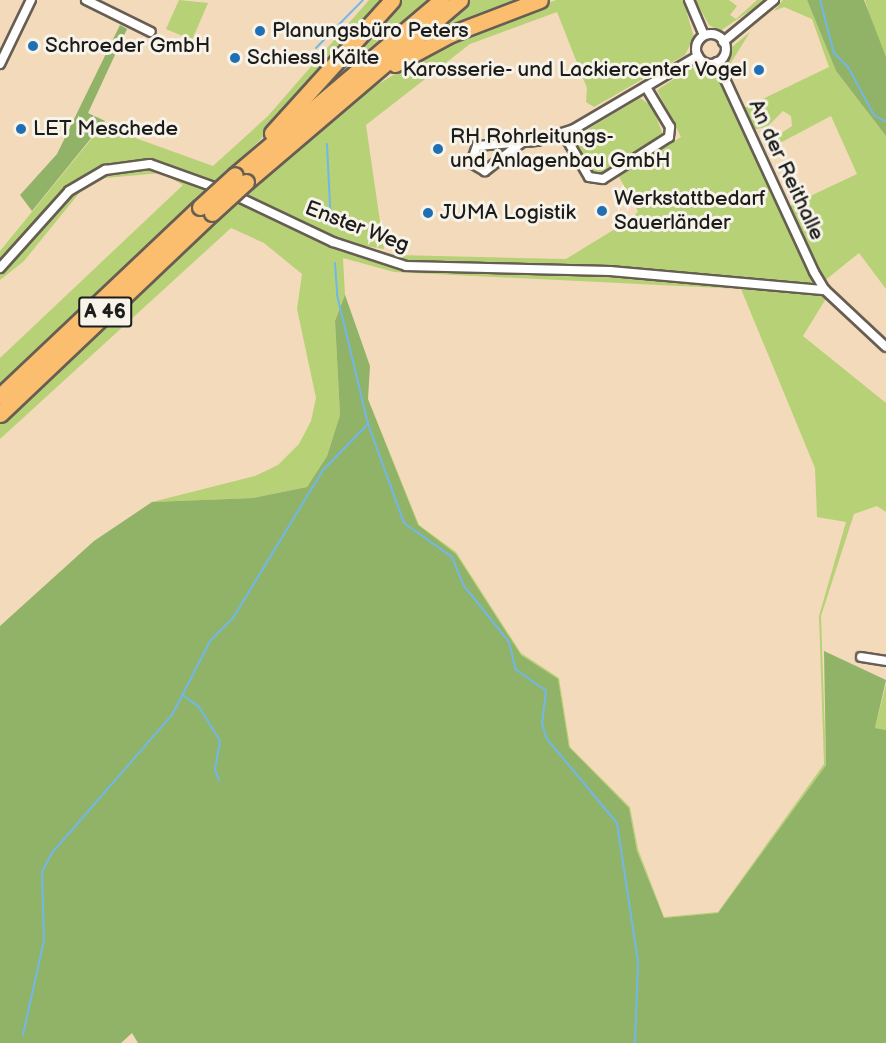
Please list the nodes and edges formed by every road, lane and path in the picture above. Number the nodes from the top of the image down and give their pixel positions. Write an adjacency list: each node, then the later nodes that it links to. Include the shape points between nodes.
1 (31, 0): 14 (street)
2 (86, 0): 9 (street)
3 (392, 0): 19 (highway)
4 (441, 0): 19 (highway, A 46)
5 (460, 0): 16 (highway, A 46)
6 (540, 0): 16 (highway, via 434,41)
7 (689, 0): 10 (street)
8 (774, 0): 11 (street)
9 (151, 32)
10 (704, 35): 11 (street, via 714,34); 12 (street, via 697,43)
11 (723, 42): 13 (street, via 724,54)
12 (698, 56): 13 (street); 15 (street)
13 (717, 62): 22 (street, An der Reithalle)
14 (0, 64)
15 (646, 87): 17 (street); 17 (street, via 670,127 669,137 603,179 589,177)
16 (340, 100): 19 (highway, A 46)
17 (563, 134): 18 (street)
18 (521, 143): 18 (street, via 477,146 471,163 485,171)
19 (241, 179): 20 (highway, A 46, bridge)
20 (206, 210): 24 (highway, A 46); 25 (highway, A 46)
21 (0, 268): 22 (street, Enster Weg, via 82,181 141,164 174,169 333,242 406,266 610,271)
22 (825, 290): 23 (street)
23 (886, 347)
24 (0, 396)
25 (0, 414)
26 (861, 657): 27 (street)
27 (886, 661)

